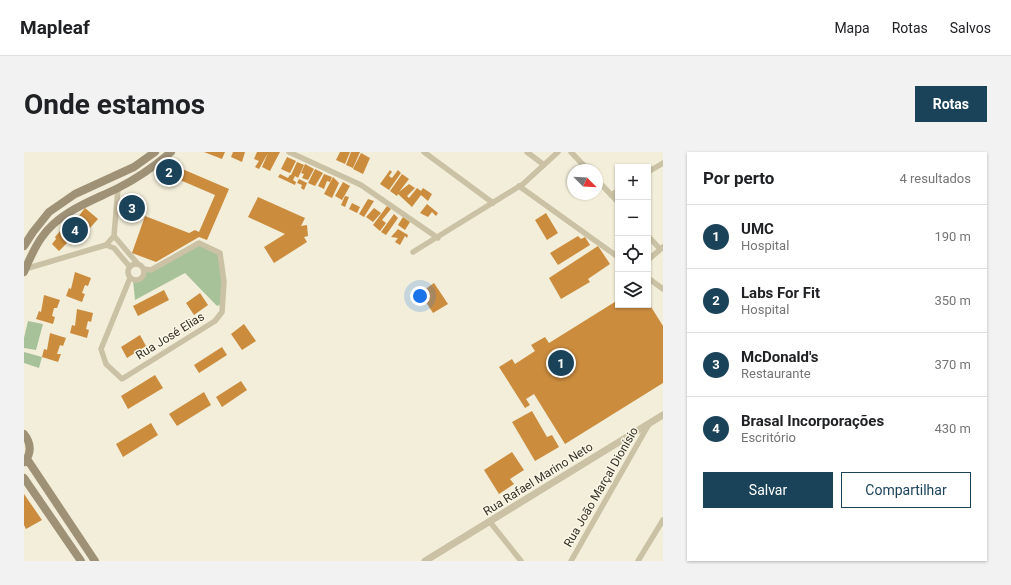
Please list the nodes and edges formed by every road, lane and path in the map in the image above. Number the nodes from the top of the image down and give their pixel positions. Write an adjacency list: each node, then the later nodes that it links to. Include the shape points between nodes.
1 (156, 152): 23 (main road, via 134,167 75,194 49,212)
2 (172, 152): 14 (main road, via 150,170)
3 (289, 152): 20 (street, via 361,185)
4 (424, 152): 18 (street)
5 (527, 152): 9 (street)
6 (558, 152): 9 (street)
7 (570, 152): 10 (street)
8 (663, 163): 11 (street)
9 (544, 164): 12 (street)
10 (582, 164)
11 (651, 170)
12 (519, 186): 18 (street); 26 (street)
13 (603, 186): 16 (street)
14 (118, 188): 19 (street); 31 (main road, via 85,202 57,222 43,236)
15 (615, 193): 16 (street)
16 (612, 195): 17 (street)
17 (616, 200)
18 (493, 203): 20 (street)
19 (114, 236): 22 (street); 28 (street)
20 (438, 238): 25 (street)
21 (651, 239): 24 (street)
22 (106, 245): 29 (street, via 114,248); 31 (street)
23 (24, 246)
24 (661, 248): 27 (street)
25 (414, 252)
26 (615, 255)
27 (651, 257)
28 (138, 264): 29 (street); 30 (street)
29 (130, 267): 32 (street)
30 (144, 269): 32 (street, via 141,279); 32 (street, Rua José Elias, via 151,270 199,243 220,253 224,282 222,312 215,321 122,379 106,364 101,349)
31 (25, 271)
32 (130, 278)
33 (651, 280): 34 (street)
34 (663, 289)
35 (663, 416): 36 (street, Rua Rafael Marino Neto)
36 (650, 424): 41 (street, Rua Rafael Marino Neto); 46 (street, Rua João Marçal Dionísio)
37 (24, 434): 38 (main road, via 30,445)
38 (25, 461): 43 (main road)
39 (24, 478): 42 (main road)
40 (663, 520): 47 (street)
41 (490, 522): 44 (street, Rua Rafael Marino Neto); 45 (street)
42 (81, 561)
43 (95, 561)
44 (425, 561)
45 (521, 561)
46 (571, 561)
47 (638, 561)

